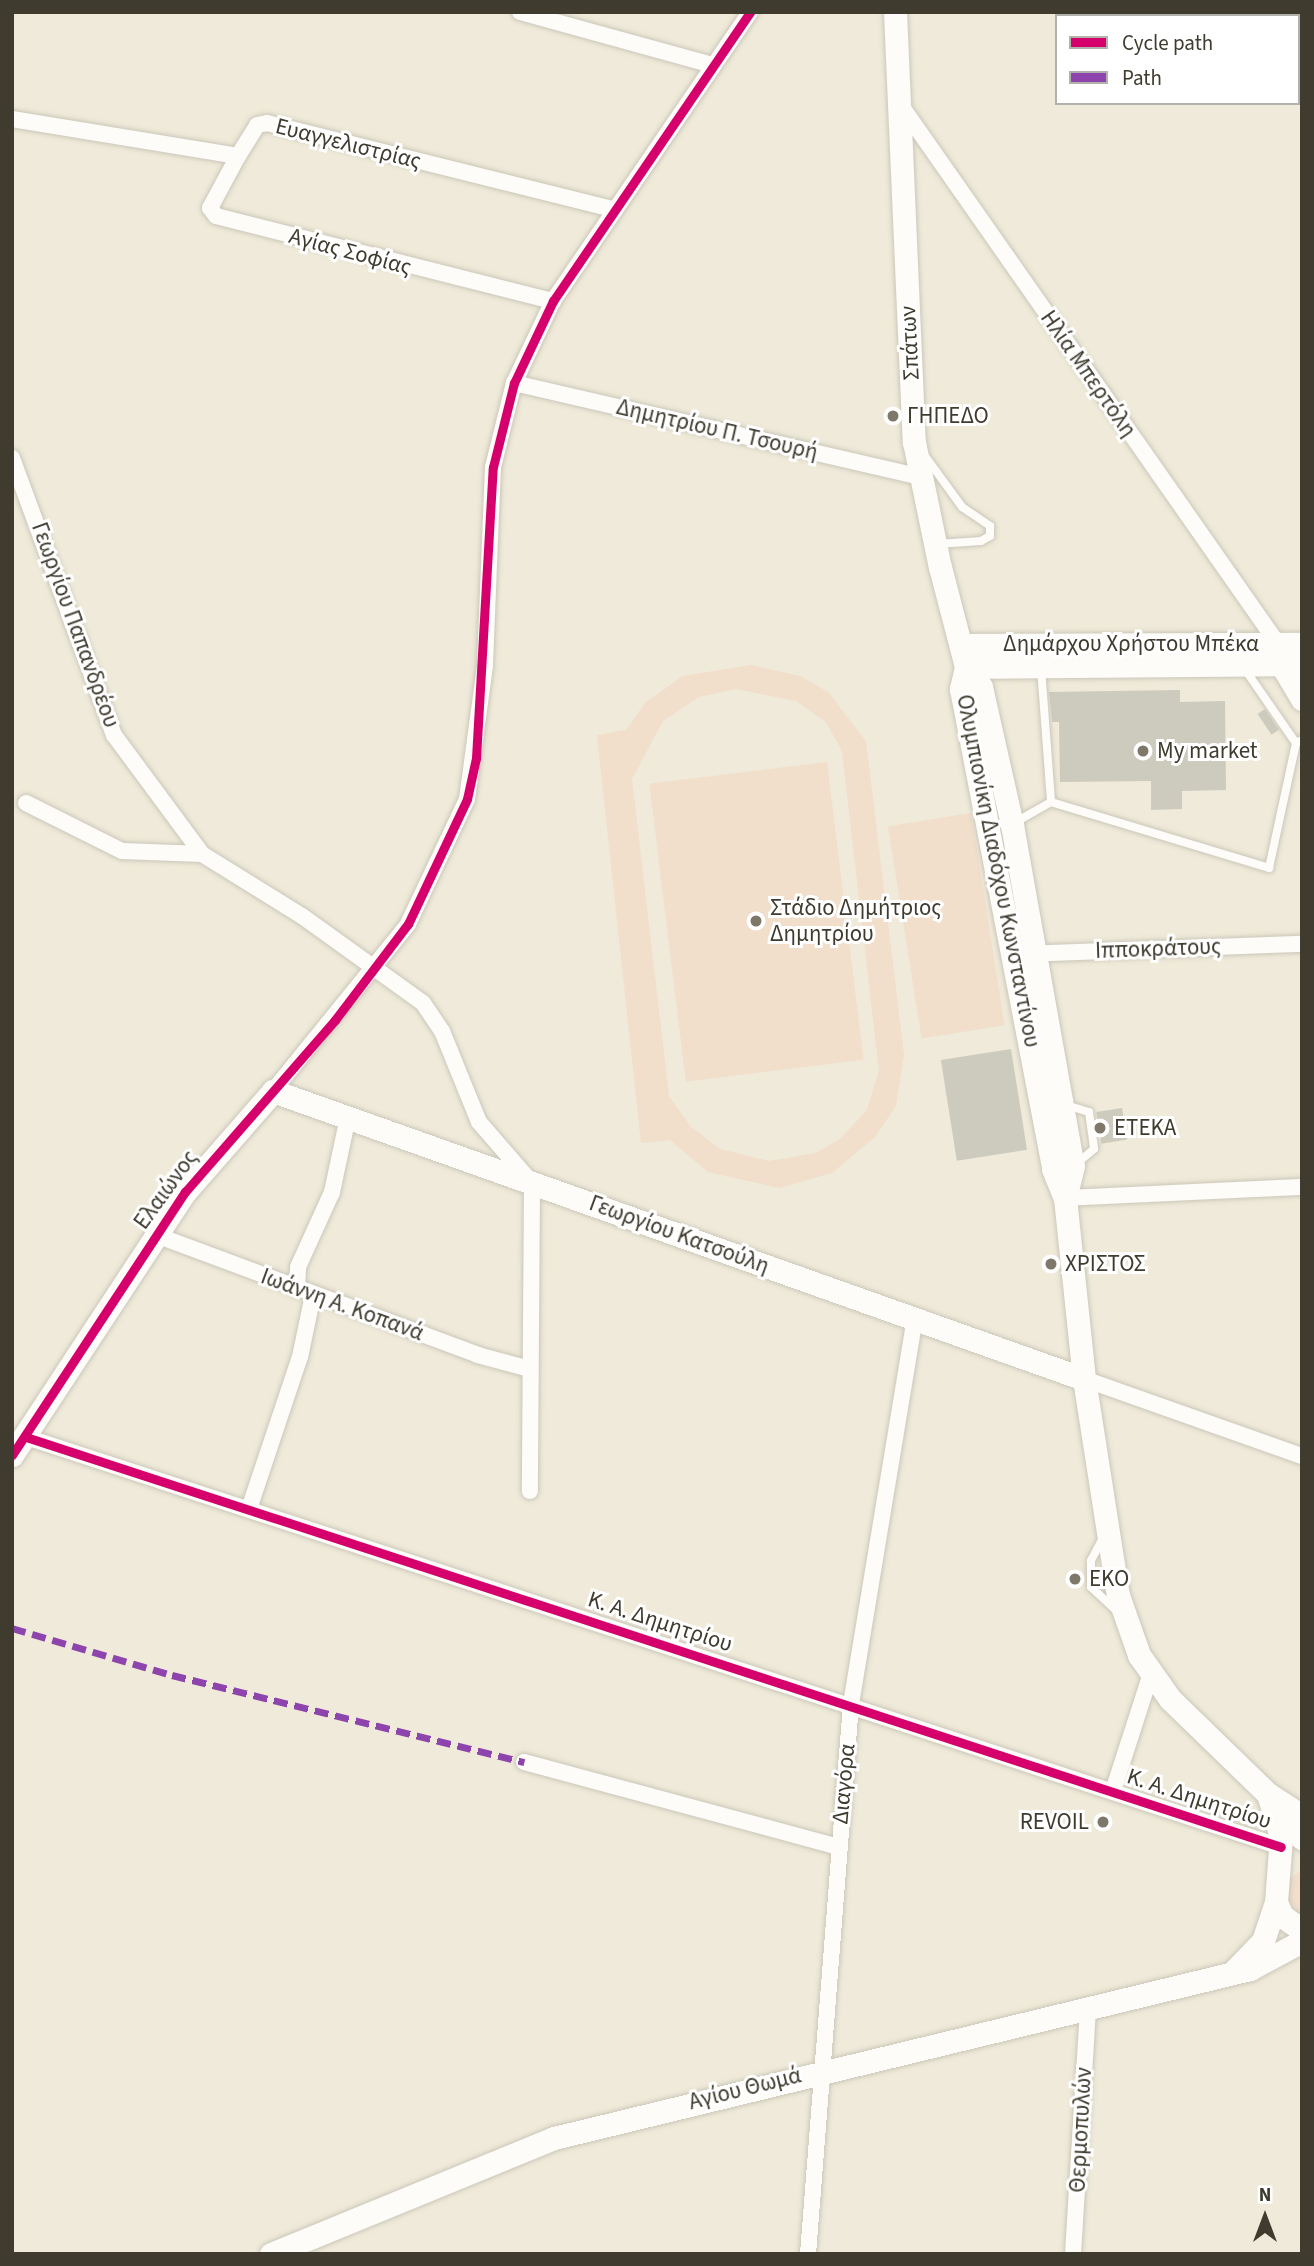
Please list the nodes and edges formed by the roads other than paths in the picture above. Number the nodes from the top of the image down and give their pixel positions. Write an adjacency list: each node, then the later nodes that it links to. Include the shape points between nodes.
1 (520, 12): 4 (street)
2 (750, 12): 4 (street, Ελαιώνος)
3 (895, 12): 5 (main road, Σπάτων)
4 (713, 65): 8 (street, Ελαιώνος)
5 (900, 103): 11 (main road, Σπάτων); 17 (street, Ηλία Μπερτόλη)
6 (12, 119): 7 (street)
7 (238, 156): 8 (street, Ευαγγελιστρίας, via 257,125 267,123); 9 (street, Αγίας Σοφίας, via 210,208 216,216)
8 (615, 210): 9 (street, Ελαιώνος)
9 (553, 302): 10 (street, Ελαιώνος)
10 (514, 383): 13 (street, Δημητρίου Π. Τσουρή); 29 (street, Ελαιώνος, via 493,467 485,664 467,799 408,924)
11 (915, 443): 13 (main road, Σπάτων); 14 (lane, via 962,507 990,526 990,536 981,541)
12 (12, 458): 26 (street, Γεωργίου Παπανδρέου, via 114,735)
13 (920, 478): 14 (main road, Σπάτων)
14 (935, 544): 16 (main road, Σπάτων)
15 (1302, 644): 17 (main road, Δημάρχου Χρήστου Μπέκα)
16 (961, 645): 17 (main road, Δημάρχου Χρήστου Μπέκα); 19 (main road, Σπάτων)
17 (1287, 657): 18 (main road, Δημάρχου Χρήστου Μπέκα); 21 (main road, Ηλία Μπερτόλη)
18 (1241, 664): 20 (main road, Δημάρχου Χρήστου Μπέκα); 22 (lane)
19 (966, 667): 20 (main road, Δημάρχου Χρήστου Μπέκα); 25 (main road, Ολυμπιονίκη Διαδόχου Κωνσταντίνου, via 981,687); 28 (main road, Ολυμπιονίκη Διαδόχου Κωνσταντίνου, via 961,688)
20 (1041, 667): 23 (lane)
21 (1302, 699)
22 (1299, 741): 23 (lane, via 1269,868)
23 (1051, 802): 25 (lane)
24 (26, 803): 26 (street, via 122,851)
25 (1012, 825): 28 (main road, Ολυμπιονίκη Διαδόχου Κωνσταντίνου)
26 (202, 853): 29 (street, Γεωργίου Παπανδρέου)
27 (1302, 944): 28 (street, Ιπποκράτους)
28 (1026, 954): 34 (main road, Ολυμπιονίκη Διαδόχου Κωνσταντίνου, via 1053,1169); 34 (main road, Ολυμπιονίκη Διαδόχου Κωνσταντίνου, via 1063,1104 1073,1166)
29 (377, 967): 30 (street, Ελαιώνος); 32 (street, Γεωργίου Παπανδρέου, via 422,1003 436,1022 479,1122)
30 (273, 1091): 31 (main road, Γεωργίου Κατσούλη); 35 (main road, Ελαιώνος, via 185,1192)
31 (348, 1117): 32 (main road, Γεωργίου Κατσούλη); 36 (street, via 332,1192 298,1267)
32 (532, 1183): 38 (main road, Γεωργίου Κατσούλη); 39 (street)
33 (1302, 1188): 34 (street)
34 (1065, 1198): 40 (main road, Ολυμπιονίκη Διαδόχου Κωνσταντίνου)
35 (156, 1235): 36 (street, Ιωάννη Α. Κοπανά); 41 (main road, Ελαιώνος)
36 (297, 1289): 37 (street, Ιωάννη Α. Κοπανά)
37 (313, 1295): 39 (street, Ιωάννη Α. Κοπανά); 44 (street, via 300,1357)
38 (915, 1319): 40 (main road, Γεωργίου Κατσούλη); 46 (street, Διαγόρα)
39 (530, 1369): 43 (street)
40 (1084, 1379): 42 (street); 45 (main road, Ολυμπιονίκη Διαδόχου Κωνσταντίνου, via 1107,1533 1125,1616)
41 (19, 1446): 44 (street, Κ. Α. Δημητρίου)
42 (1301, 1453)
43 (530, 1491)
44 (249, 1509): 46 (street, Κ. Α. Δημητρίου)
45 (1152, 1673): 48 (street); 49 (main road, Ολυμπιονίκη Διαδόχου Κωνσταντίνου, via 1170,1699)
46 (851, 1704): 48 (street, Κ. Α. Δημητρίου); 52 (street, Διαγόρα)
47 (524, 1762): 52 (street)
48 (1113, 1791): 51 (street, Κ. Α. Δημητρίου)
49 (1271, 1804): 50 (main road, Ολυμπιονίκη Διαδόχου Κωνσταντίνου); 51 (main road)
50 (1302, 1816)
51 (1295, 1846): 53 (main road, via 1278,1877)
52 (839, 1847): 58 (street, Διαγόρα)
53 (1276, 1902): 54 (main road, via 1287,1921); 56 (main road, via 1263,1941)
54 (1302, 1930)
55 (1302, 1941): 56 (main road, Αγίου Θωμά, via 1267,1964)
56 (1234, 1971): 57 (main road, Αγίου Θωμά)
57 (1088, 2006): 58 (main road, Αγίου Θωμά); 61 (street, Θερμοπυλών)
58 (824, 2069): 59 (main road, Αγίου Θωμά, via 546,2141); 60 (street, Διαγόρα)
59 (271, 2254)
60 (808, 2254)
61 (1073, 2254)

